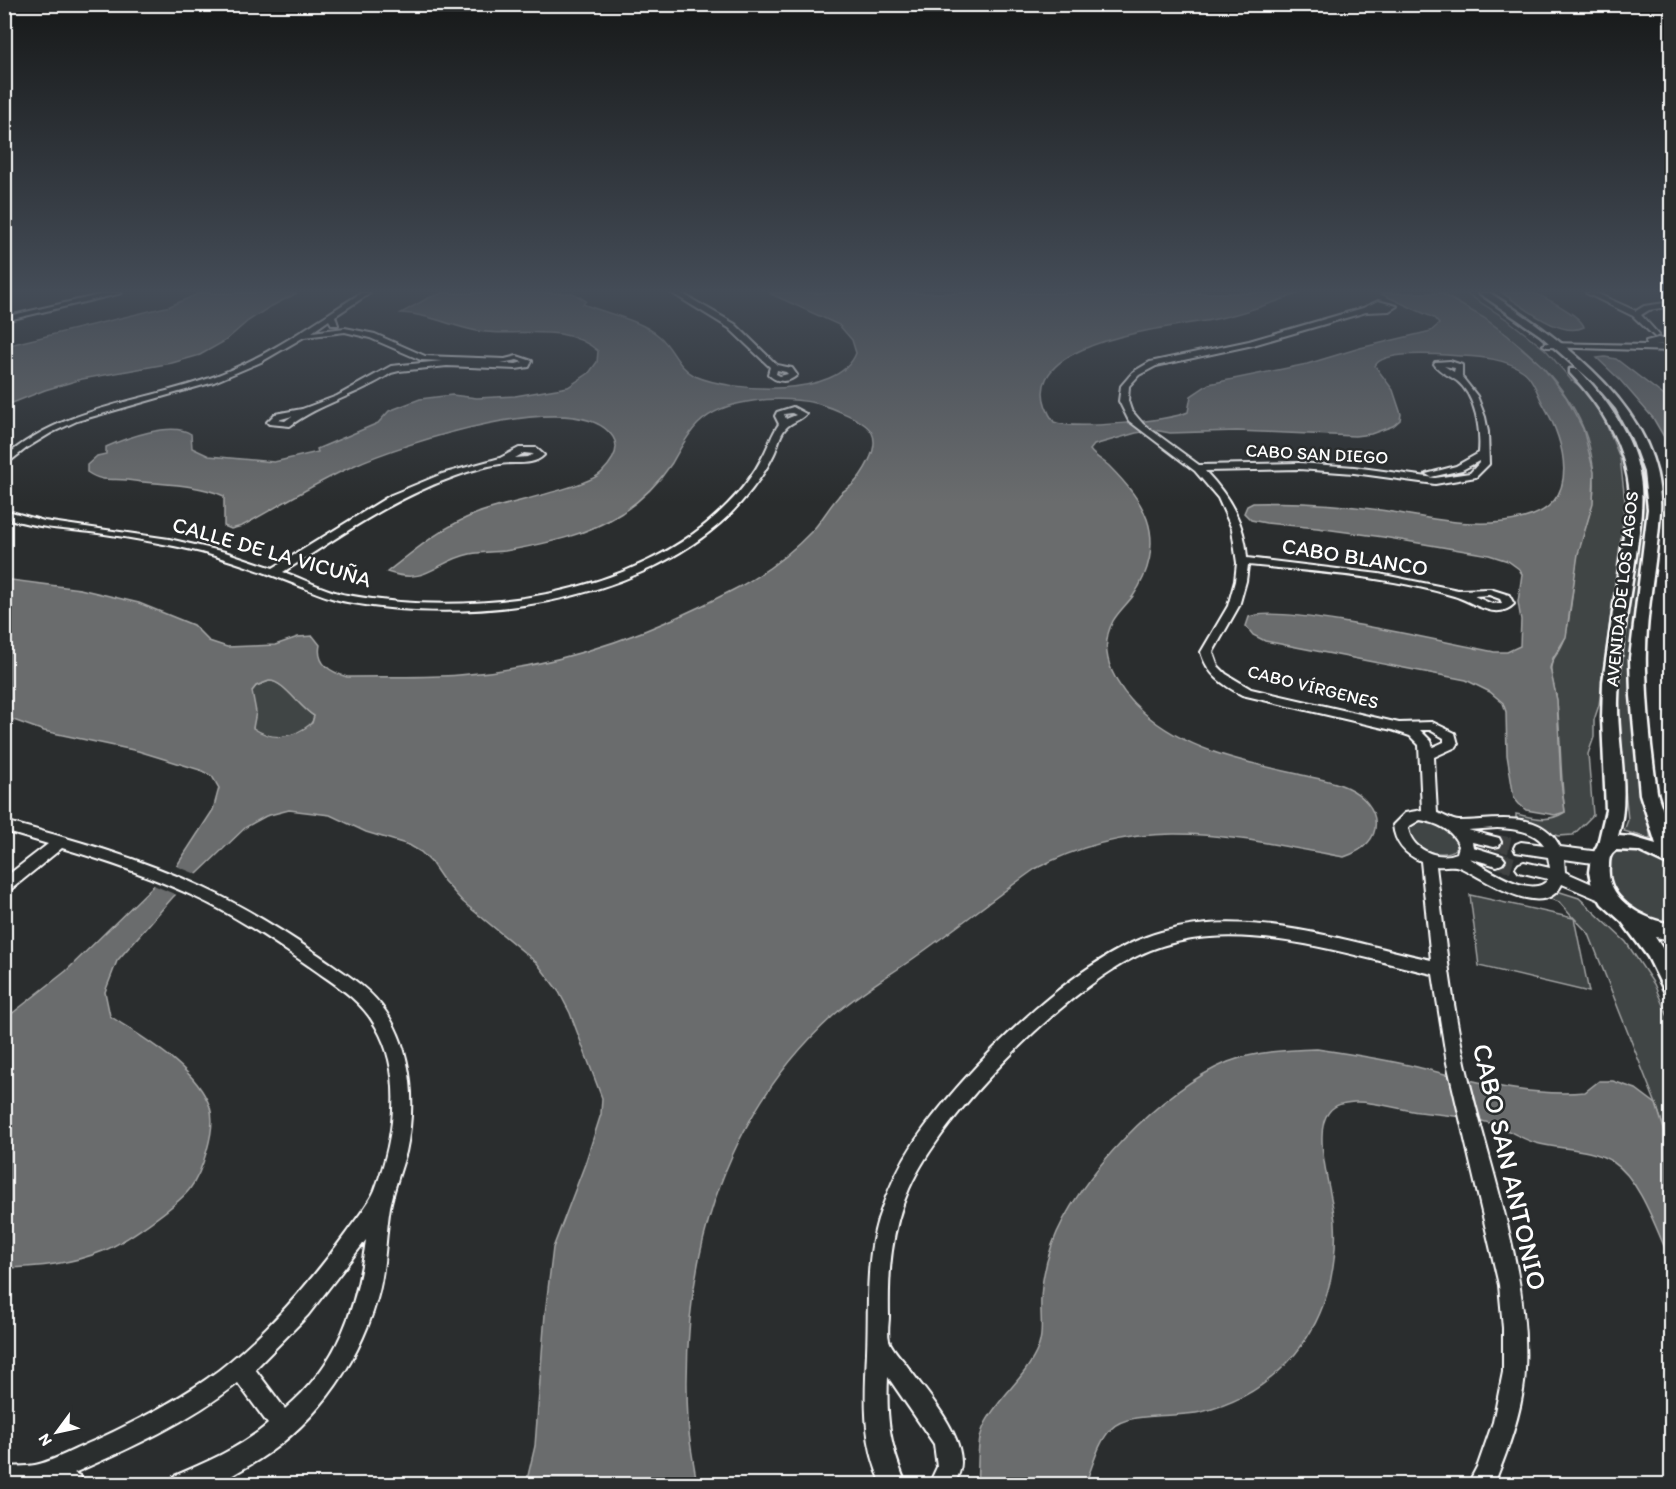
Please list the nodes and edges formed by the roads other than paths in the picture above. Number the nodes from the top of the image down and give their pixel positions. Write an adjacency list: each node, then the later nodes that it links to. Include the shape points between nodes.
1 (251, 362): 16 (street, via 164,395 66,424 21,448)
2 (399, 362): 11 (street)
3 (418, 362): 11 (street)
4 (482, 362): 9 (street)
5 (769, 362): 10 (street)
6 (1158, 362): 17 (street, CABO VÍRGENES, via 1143,368 1129,380 1122,394 1126,411)
7 (1568, 362): 31 (street, AVENIDA DE LOS LAGOS, via 1612,420 1627,453 1636,494 1611,689 1614,822)
8 (1576, 362): 34 (street, AVENIDA DE LOS LAGOS, via 1597,379 1616,402 1641,446 1652,480 1654,509 1638,658 1639,696 1649,794)
9 (503, 363)
10 (774, 367)
11 (387, 372): 13 (street)
12 (1458, 377): 17 (street, CABO SAN DIEGO, via 1480,413 1484,431 1484,464 1463,478 1435,481 1299,466)
13 (303, 412)
14 (784, 424): 20 (street, CALLE DE LA VICUÑA, via 754,480 716,522 658,560 604,582 508,603 438,607 344,597)
15 (503, 460): 20 (street, via 454,473 404,493)
16 (4, 463)
17 (1197, 468): 19 (street, CABO VÍRGENES, via 1230,510)
18 (4, 513): 20 (street, CALLE DE LA VICUÑA, via 41,525 178,544)
19 (1244, 561): 21 (street, CABO BLANCO); 22 (street, CABO VÍRGENES, via 1236,600 1207,651 1208,661 1218,675 1247,692)
20 (275, 572)
21 (1459, 593)
22 (1395, 726): 23 (street, CABO VÍRGENES, via 1421,738); 23 (street, via 1432,726 1450,736 1447,748)
23 (1427, 755): 24 (street)
24 (1430, 816): 26 (street); 33 (street, via 1410,816 1400,825 1408,847)
25 (4, 826): 27 (street)
26 (1457, 830): 28 (street); 30 (street, via 1492,822 1516,825 1541,833 1550,840); 32 (street, via 1465,840)
27 (61, 841): 38 (street); 44 (street, via 200,892 279,938 353,988 371,1005 386,1027 400,1079 402,1113 397,1148)
28 (1494, 842)
29 (1521, 848): 30 (street)
30 (1554, 852): 31 (street); 37 (street)
31 (1603, 852): 34 (street, via 1629,842); 39 (street, via 1600,877)
32 (1462, 855): 33 (street, via 1449,861); 35 (street); 37 (street, via 1508,885 1536,893 1552,890)
33 (1428, 858): 42 (street, CABO SAN ANTONIO)
34 (1671, 859)
35 (1497, 860)
36 (1524, 868): 37 (street)
37 (1558, 876): 39 (street)
38 (4, 887)
39 (1609, 898): 40 (street)
40 (1626, 916): 41 (street); 43 (street, via 1656,952)
41 (1671, 932)
42 (1440, 969): 45 (street, via 1241,929 1161,938 1098,972 996,1057 921,1149 904,1179 879,1261); 54 (street, CABO SAN ANTONIO, via 1456,1063 1510,1285 1514,1328 1514,1372 1504,1422)
43 (1671, 986)
44 (382, 1196): 46 (street, via 347,1252 312,1297); 47 (street, via 366,1299 348,1347 319,1390)
45 (878, 1344): 52 (street, via 875,1429 885,1469); 53 (street, via 943,1436 950,1452 950,1465)
46 (240, 1367): 47 (street); 48 (street, via 175,1412)
47 (284, 1425): 51 (street, via 222,1469)
48 (37, 1477): 49 (street); 50 (street)
49 (4, 1479)
50 (72, 1485)
51 (182, 1485)
52 (894, 1485)
53 (941, 1485)
54 (1480, 1485)

